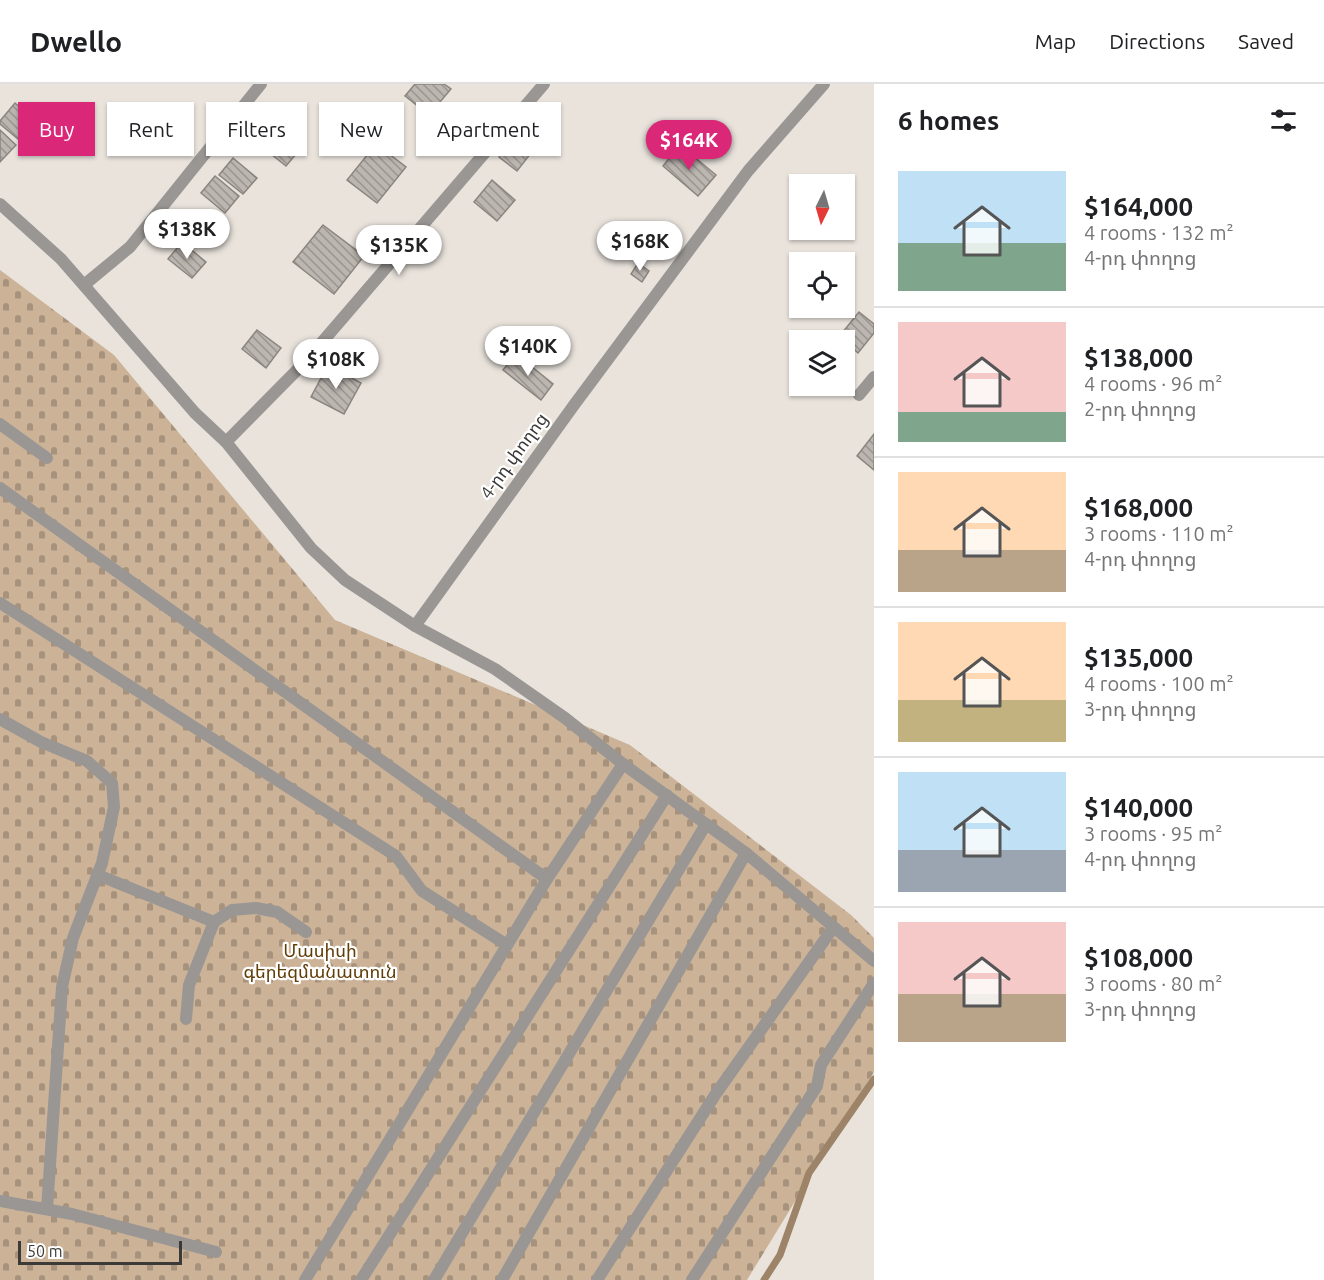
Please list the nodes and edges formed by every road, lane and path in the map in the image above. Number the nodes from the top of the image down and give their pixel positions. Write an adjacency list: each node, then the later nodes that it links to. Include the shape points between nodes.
1 (261, 84): 5 (street, via 130,247)
2 (544, 84): 9 (street, via 305,362)
3 (824, 84): 13 (street, 4-րդ փողոց, via 748,171)
4 (0, 204): 5 (street)
5 (84, 285): 9 (street, via 195,413)
6 (874, 377): 7 (street)
7 (859, 395)
8 (0, 424): 10 (street)
9 (226, 442): 13 (street, via 311,548 345,580)
10 (47, 458)
11 (0, 488): 20 (street)
12 (0, 603): 24 (street, via 396,856 422,891)
13 (415, 626): 15 (street, via 495,669)
14 (0, 719): 19 (street, via 41,742 87,760 112,783 114,807)
15 (623, 764): 16 (street); 20 (street)
16 (667, 795): 17 (street); 32 (street)
17 (706, 824): 18 (street); 33 (street)
18 (746, 854): 22 (street); 34 (street)
19 (98, 875): 21 (street); 29 (street, via 74,938 62,987)
20 (547, 879): 24 (street)
21 (214, 922): 23 (street, via 232,910 256,908 277,912); 27 (street, via 189,985)
22 (833, 928): 25 (street); 35 (street, via 715,1095)
23 (306, 932)
24 (507, 945): 31 (street)
25 (874, 962)
26 (874, 983): 36 (street, via 821,1065 817,1086)
27 (186, 1019)
28 (0, 1201): 29 (street)
29 (48, 1209): 30 (street)
30 (216, 1252)
31 (305, 1280)
32 (361, 1280)
33 (434, 1280)
34 (502, 1280)
35 (597, 1280)
36 (692, 1280)

